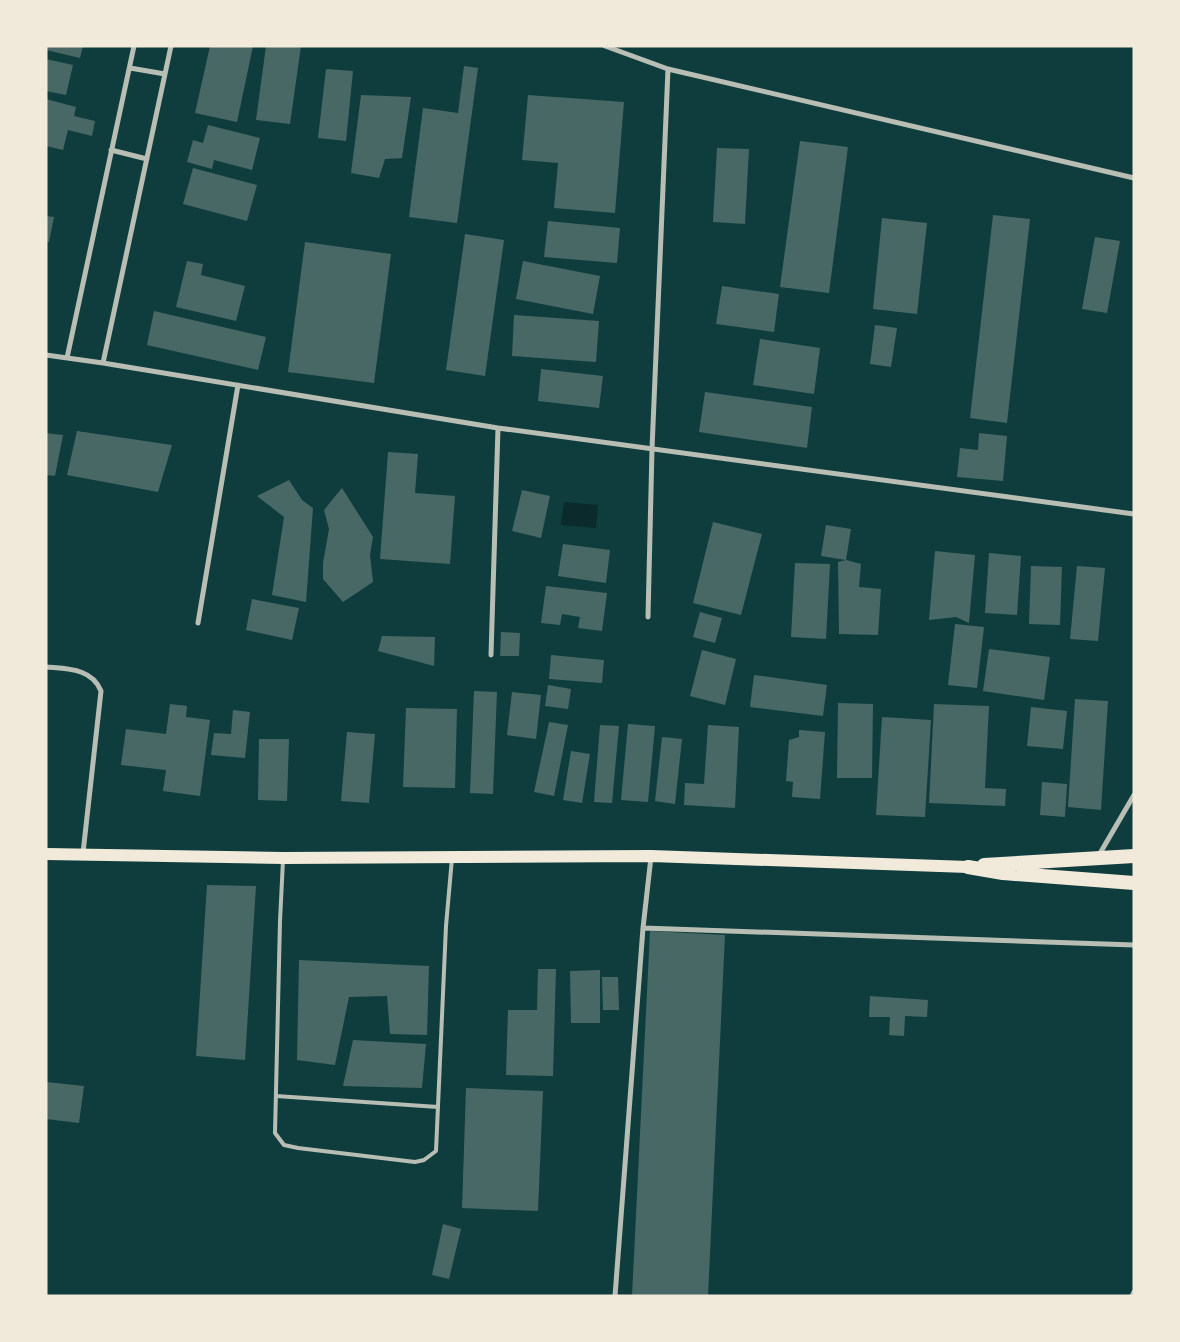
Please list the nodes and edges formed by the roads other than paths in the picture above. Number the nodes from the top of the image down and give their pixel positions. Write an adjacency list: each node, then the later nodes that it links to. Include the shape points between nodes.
1 (134, 46): 4 (street)
2 (171, 46): 6 (street)
3 (605, 46): 5 (street)
4 (130, 68): 6 (street); 7 (street)
5 (668, 68): 9 (street); 15 (street)
6 (165, 74): 8 (street)
7 (111, 150): 8 (street); 11 (street)
8 (147, 159): 12 (street)
9 (1134, 178)
10 (46, 356): 11 (street)
11 (67, 358): 12 (street)
12 (103, 363): 13 (street)
13 (238, 385): 14 (street); 18 (street)
14 (498, 428): 15 (street); 19 (street)
15 (652, 449): 16 (street); 17 (street)
16 (1134, 514)
17 (648, 618)
18 (198, 623)
19 (491, 655)
20 (46, 667): 23 (street, via 81,671 99,684 101,691)
21 (1134, 795): 28 (street)
22 (46, 854): 23 (main road)
23 (82, 854): 27 (main road)
24 (651, 856): 26 (main road); 29 (main road); 31 (street)
25 (1134, 856): 28 (highway)
26 (452, 857): 27 (main road); 34 (lane)
27 (283, 858): 33 (lane)
28 (1098, 858): 29 (highway)
29 (968, 867): 30 (highway, via 1003,873)
30 (1134, 883)
31 (644, 928): 32 (street); 36 (street)
32 (1134, 945)
33 (276, 1096): 34 (lane); 34 (lane, via 275,1133 284,1145 415,1162 436,1151)
34 (438, 1106)
35 (1134, 1292): 37 (street)
36 (615, 1296)
37 (1132, 1296)

